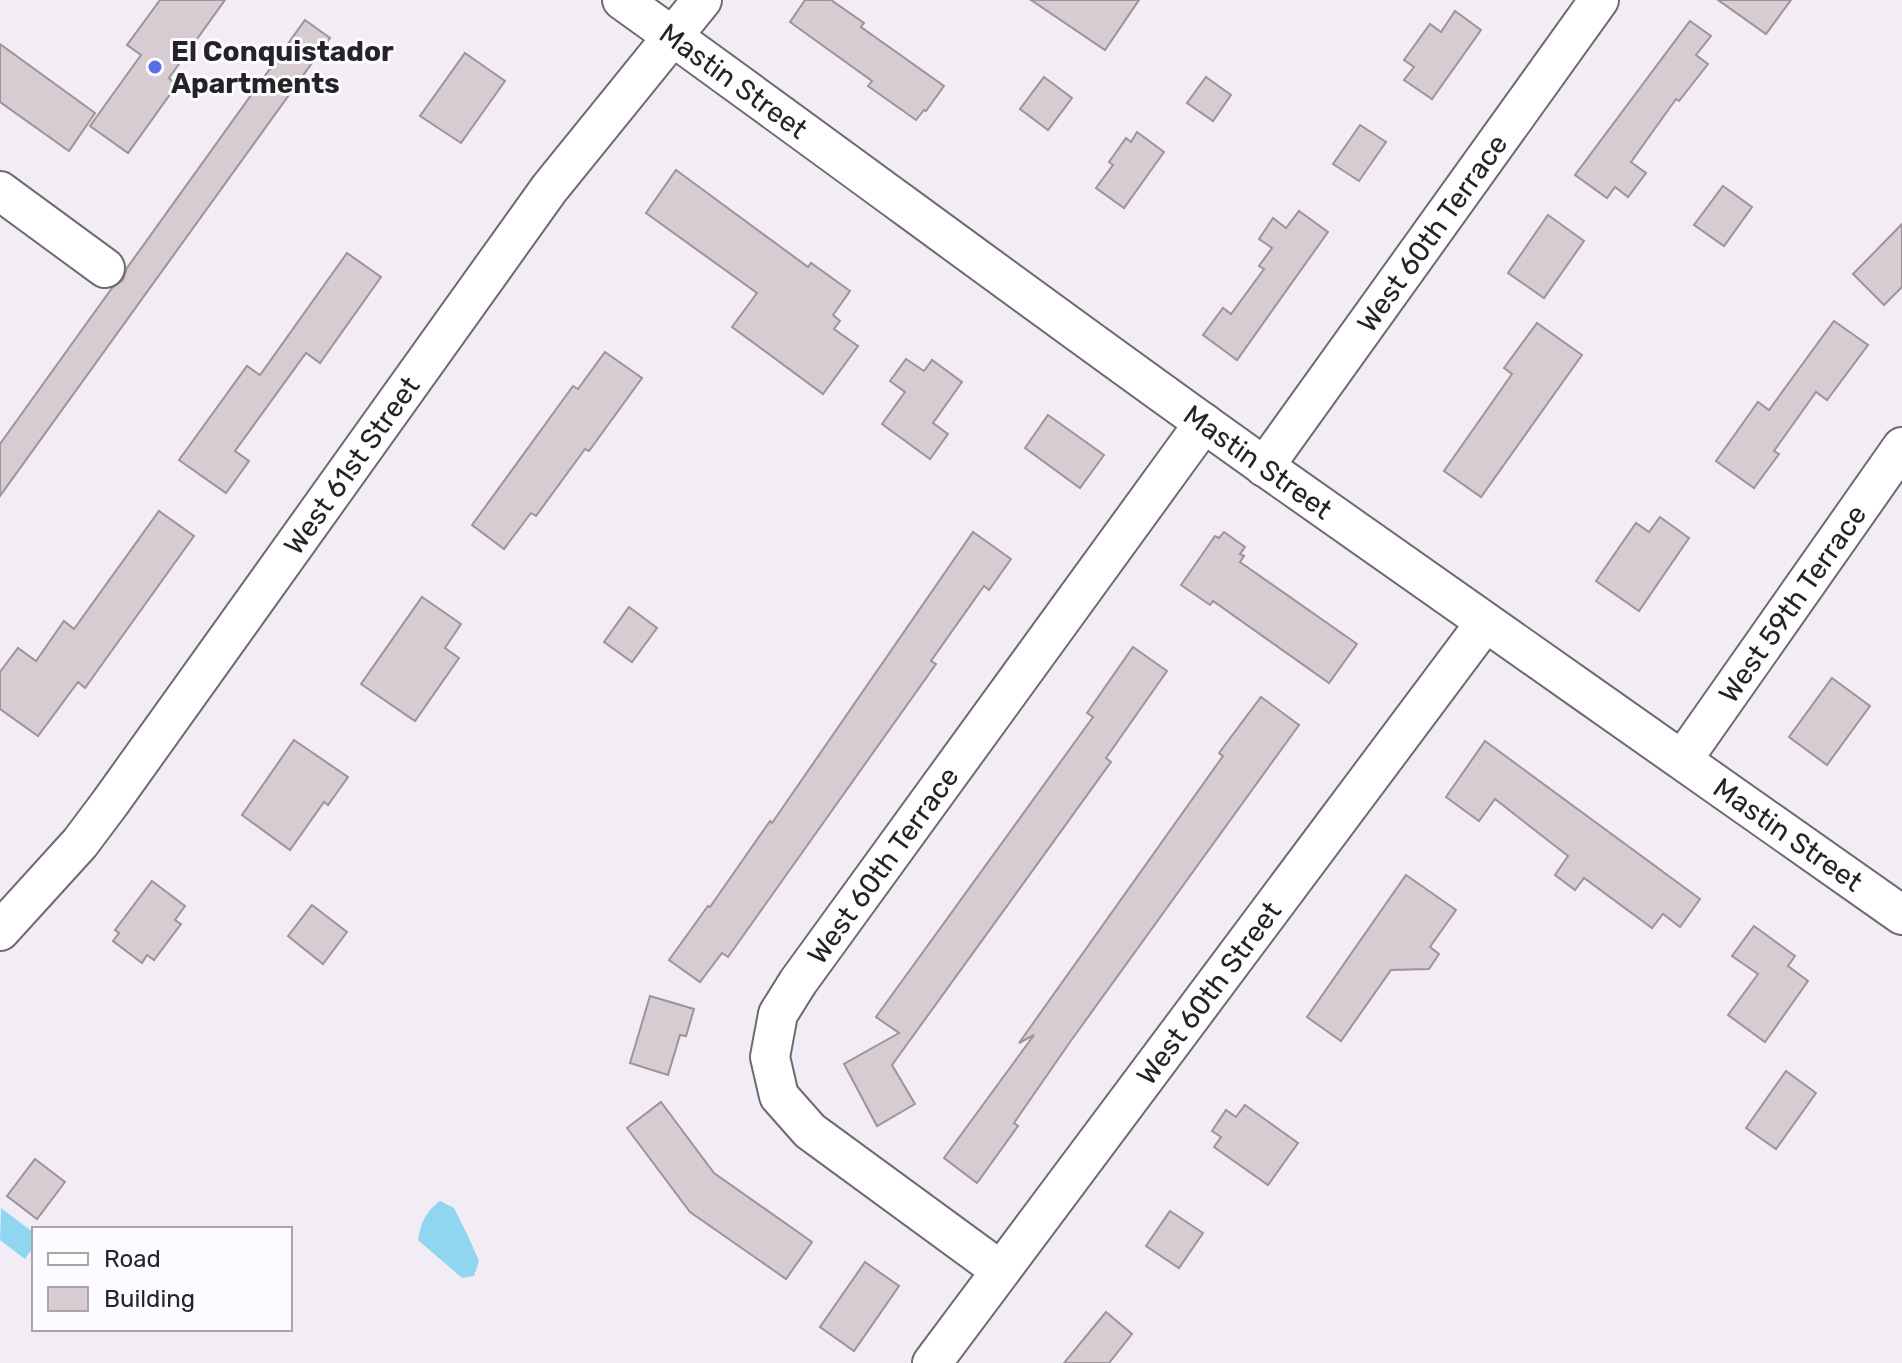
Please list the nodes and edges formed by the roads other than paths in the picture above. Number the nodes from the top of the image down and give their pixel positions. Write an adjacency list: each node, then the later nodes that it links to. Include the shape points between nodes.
1 (622, 0): 4 (street, Mastin Street)
2 (702, 0): 4 (street, West 61st Street)
3 (1599, 0): 9 (street, West 60th Terrace)
4 (674, 38): 7 (street, Mastin Street); 13 (street, West 61st Street, via 549,189 80,843)
5 (0, 191): 6 (street)
6 (105, 268)
7 (1204, 423): 9 (street, Mastin Street); 14 (street, West 60th Terrace, via 778,1014 770,1057 779,1096 810,1131)
8 (1902, 447): 11 (street, West 59th Terrace)
9 (1264, 467): 10 (street, Mastin Street)
10 (1485, 623): 11 (street, Mastin Street); 14 (street, West 60th Street)
11 (1683, 759): 12 (street, Mastin Street)
12 (1902, 915)
13 (0, 931)
14 (1000, 1270): 15 (street, West 60th Street)
15 (932, 1363)

